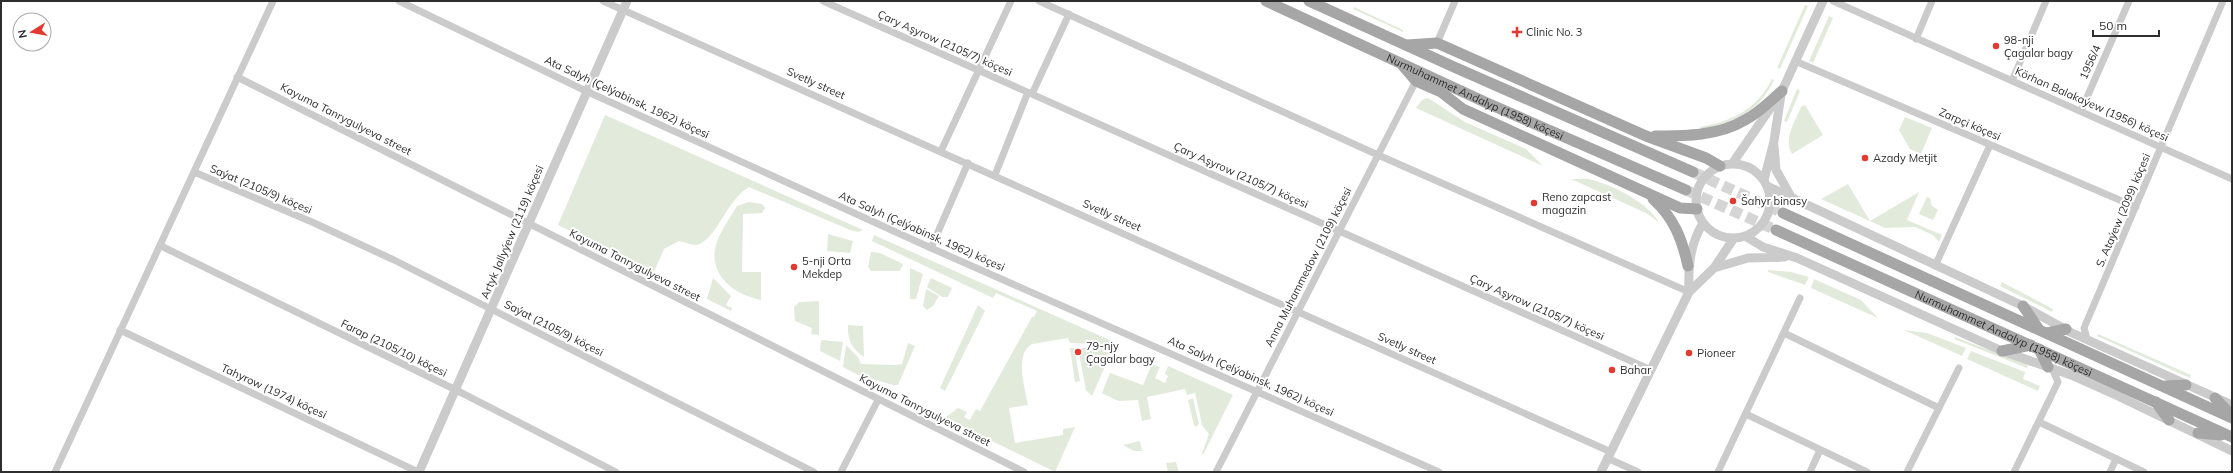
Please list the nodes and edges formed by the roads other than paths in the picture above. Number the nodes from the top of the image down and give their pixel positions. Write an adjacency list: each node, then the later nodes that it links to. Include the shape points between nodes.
1 (273, 1): 26 (street)
2 (399, 1): 29 (street, Ata Salyh (Çelýabinsk, 1962) köçesi)
3 (603, 1): 16 (street, Svetly street)
4 (823, 1): 24 (street, Çary Aşyrow (2105/7) köçesi)
5 (1011, 1): 24 (street)
6 (1041, 1): 17 (street)
7 (1266, 1): 25 (main road, Nurmuhammet Andalyp (1958) köçesi, via 1400,63)
8 (1310, 1): 20 (main road, Nurmuhammet Andalyp (1958) köçesi)
9 (1455, 1): 19 (street)
10 (1823, 1): 21 (street)
11 (1833, 1): 18 (street, Körhan Balakaýew (1956) köçesi)
12 (1932, 1): 18 (street)
13 (2046, 1): 27 (street)
14 (2128, 1): 32 (street, 1956/4)
15 (2223, 1): 36 (street, S. Ataýew (2099) köçesi)
16 (625, 5): 29 (street, Artyk Jallyýew (2119) köçesi); 37 (street, Svetly street)
17 (1070, 14): 31 (street); 38 (street)
18 (1916, 39): 27 (street, Körhan Balakaýew (1956) köçesi)
19 (1437, 43): 20 (main road); 22 (main road)
20 (1405, 46): 23 (main road, Nurmuhammet Andalyp (1958) köçesi)
21 (1795, 61): 30 (street); 35 (street, Zarpçi köçesi)
22 (1480, 62): 23 (main road); 28 (main road); 33 (main road)
23 (1454, 68): 28 (main road, Nurmuhammet Andalyp (1958) köçesi)
24 (978, 70): 31 (street, Çary Aşyrow (2105/7) köçesi); 37 (street)
25 (1418, 76): 38 (street, Anna Muhammedow (2109) köçesi); 47 (main road, Nurmuhammet Andalyp (1958) köçesi); 48 (main road, via 1463,109)
26 (237, 77): 42 (street); 54 (street, Kayuma Tanrygulyeva street)
27 (2012, 81): 32 (street, Körhan Balakaýew (1956) köçesi)
28 (1492, 84): 43 (main road, Nurmuhammet Andalyp (1958) köçesi)
29 (586, 91): 54 (street, Artyk Jallyýew (2119) köçesi); 60 (street, Ata Salyh (Çelýabinsk, 1962) köçesi)
30 (1782, 91): 33 (main road, via 1751,117 1728,128 1687,136); 34 (street); 40 (street)
31 (1030, 93): 44 (street); 56 (street, Çary Aşyrow (2105/7) köçesi)
32 (2081, 111): 36 (street, Körhan Balakaýew (1956) köçesi)
33 (1646, 136): 41 (main road, via 1706,158)
34 (1774, 141): 46 (street); 49 (street, via 1776,170)
35 (1990, 145): 50 (street, Zarpçi köçesi); 63 (street)
36 (2162, 147): 45 (street, Körhan Balakaýew (1956) köçesi); 50 (street, S. Ataýew (2099) köçesi)
37 (941, 151): 39 (street, Svetly street)
38 (1378, 155): 56 (street, Anna Muhammedow (2109) köçesi); 65 (street)
39 (968, 163): 44 (street, Svetly street); 60 (street)
40 (1732, 164): 41 (street); 46 (street, via 1747,166)
41 (1720, 166): 51 (street, via 1702,181 1697,195)
42 (194, 172): 59 (street); 68 (street, Saýat (2105/9) köçesi, via 312,222)
43 (1693, 172)
44 (995, 175): 69 (street, Svetly street)
45 (2232, 179)
46 (1765, 183): 49 (street); 57 (street, via 1770,200 1768,215 1760,227)
47 (1686, 190)
48 (1647, 193): 51 (main road, via 1680,208); 62 (main road, via 1664,208 1676,227)
49 (1792, 198): 63 (street)
50 (2136, 207): 70 (street, S. Ataýew (2099) köçesi)
51 (1697, 209): 53 (street)
52 (1783, 213): 73 (main road, Nurmuhammet Andalyp (1958) köçesi)
53 (1703, 223): 58 (street, via 1720,236); 62 (street)
54 (528, 224): 68 (street, Artyk Jallyýew (2119) köçesi); 88 (street, Kayuma Tanrygulyeva street)
55 (1776, 230): 76 (main road, Nurmuhammet Andalyp (1958) köçesi)
56 (1338, 231): 69 (street, Anna Muhammedow (2109) köçesi); 80 (street, Çary Aşyrow (2105/7) köçesi)
57 (1745, 236): 58 (street); 61 (street, Nurmuhammet Andalyp (1958) köçesi, via 1763,247)
58 (1734, 238): 64 (street)
59 (161, 246): 71 (street); 85 (street, Farap (2105/10) köçesi)
60 (931, 248): 86 (street, Ata Salyh (Çelýabinsk, 1962) köçesi)
61 (1797, 258): 64 (street, via 1748,258); 77 (street, Nurmuhammet Andalyp (1958) köçesi)
62 (1688, 266): 65 (street)
63 (1935, 266): 67 (street)
64 (1714, 268): 65 (street)
65 (1689, 292): 80 (street)
66 (1800, 298): 74 (street)
67 (2023, 306): 72 (street); 73 (main road)
68 (491, 309): 85 (street, Artyk Jallyýew (2119) köçesi); 105 (street, Saýat (2105/9) köçesi)
69 (1298, 311): 86 (street, Anna Muhammedow (2109) köçesi); 100 (street, Svetly street)
70 (2084, 328): 72 (street); 75 (street)
71 (120, 330): 102 (street); 103 (street, Tahyrow (1974) köçesi)
72 (2068, 330): 73 (main road); 75 (street)
73 (2043, 331): 84 (main road, Nurmuhammet Andalyp (1958) köçesi)
74 (1784, 333): 91 (street); 92 (street)
75 (2087, 339): 83 (street)
76 (2035, 347): 77 (main road); 79 (main road); 89 (main road, Nurmuhammet Andalyp (1958) köçesi)
77 (2002, 350): 79 (street, Nurmuhammet Andalyp (1958) köçesi)
78 (1959, 368): 91 (street)
79 (2050, 368): 81 (street, Nurmuhammet Andalyp (1958) köçesi); 82 (street)
80 (1651, 370): 100 (street)
81 (2071, 375): 82 (street, Nurmuhammet Andalyp (1958) köçesi); 94 (street, Nurmuhammet Andalyp (1958) köçesi)
82 (2058, 382): 95 (street)
83 (2186, 385): 84 (main road); 87 (street)
84 (2163, 386): 93 (main road, Nurmuhammet Andalyp (1958) köçesi)
85 (456, 390): 103 (street, Artyk Jallyýew (2119) köçesi); 104 (street, Farap (2105/10) köçesi)
86 (1258, 392): 108 (street, Anna Muhammedow (2109) köçesi); 109 (street, Ata Salyh (Çelýabinsk, 1962) köçesi)
87 (2215, 398): 90 (street); 93 (main road)
88 (878, 400): 106 (street); 107 (street, Kayuma Tanrygulyeva street)
89 (2156, 402): 94 (main road); 97 (main road, Nurmuhammet Andalyp (1958) köçesi)
90 (2232, 405)
91 (1939, 408): 115 (street)
92 (1746, 414): 98 (street); 112 (street)
93 (2232, 417)
94 (2168, 420): 96 (street, Nurmuhammet Andalyp (1958) köçesi)
95 (2039, 422): 101 (street); 116 (street)
96 (2198, 434): 97 (main road); 99 (street, Nurmuhammet Andalyp (1958) köçesi)
97 (2231, 436)
98 (1820, 450): 113 (street); 114 (street)
99 (2232, 451)
100 (1609, 455): 110 (street); 111 (street, Svetly street)
101 (2116, 459): 117 (street); 118 (street)
102 (55, 472)
103 (419, 472)
104 (616, 472)
105 (814, 472)
106 (841, 472)
107 (1024, 472)
108 (1216, 472)
109 (1439, 472)
110 (1601, 472)
111 (1638, 472)
112 (1718, 472)
113 (1810, 472)
114 (1867, 472)
115 (1907, 472)
116 (2014, 472)
117 (2110, 472)
118 (2144, 472)

